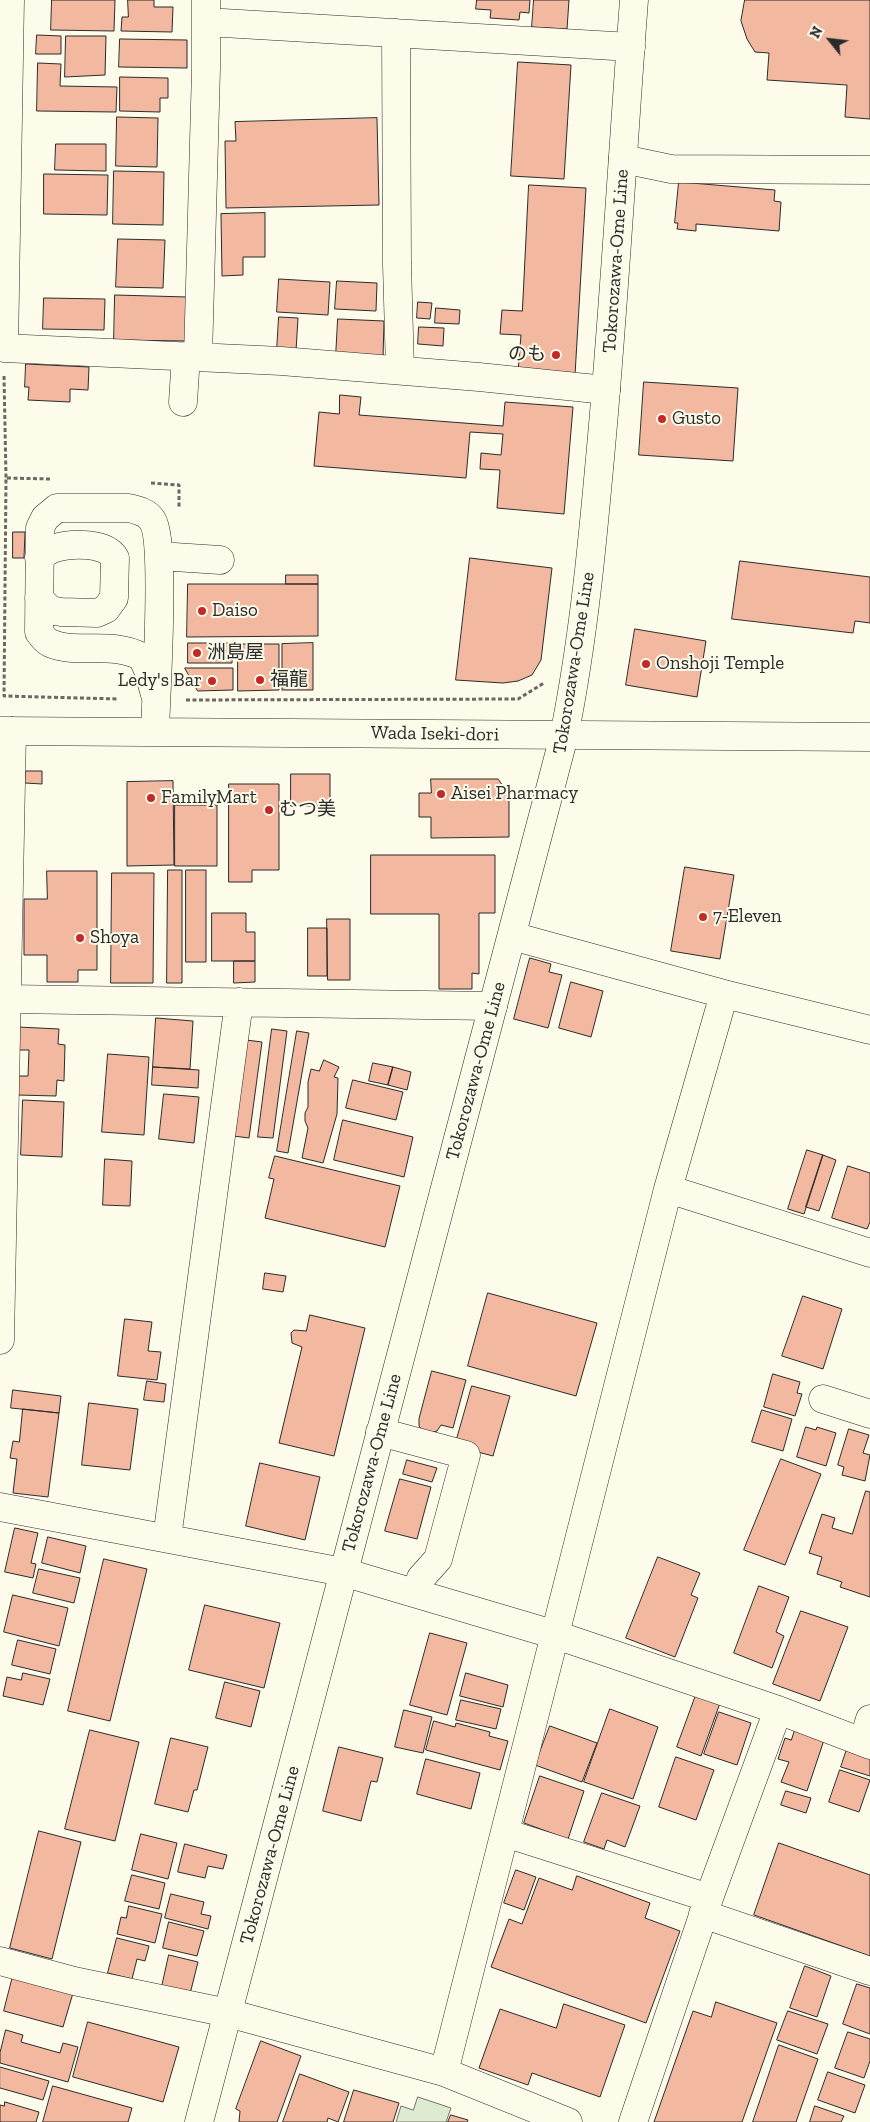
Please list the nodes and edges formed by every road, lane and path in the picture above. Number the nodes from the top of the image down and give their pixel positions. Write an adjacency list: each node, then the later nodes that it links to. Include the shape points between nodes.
1 (10, 0): 8 (street)
2 (634, 0): 5 (street, Tokorozawa-Ome Line)
3 (206, 11): 4 (street); 9 (street)
4 (396, 33): 5 (street); 10 (street)
5 (630, 47): 6 (street, Tokorozawa-Ome Line)
6 (623, 159): 7 (street, via 671,169); 11 (street, Tokorozawa-Ome Line)
7 (870, 170)
8 (4, 348): 9 (street); 13 (path)
9 (192, 356): 10 (street); 12 (street)
10 (400, 370): 11 (street)
11 (606, 390): 28 (street, Tokorozawa-Ome Line, via 589,578 574,689)
12 (183, 402)
13 (6, 478): 14 (path); 23 (path)
14 (54, 480)
15 (141, 483): 16 (path, via 180,485)
16 (179, 512)
17 (159, 556): 18 (street, via 152,520 140,510 57,508 40,528); 19 (street); 24 (street)
18 (39, 558): 20 (street); 20 (street, via 56,547 91,545 112,552 115,558 114,598 106,609 97,613 60,612 50,610)
19 (220, 560)
20 (38, 598): 24 (street, via 39,632 48,643 132,652 142,658)
21 (546, 674): 22 (path, via 544,684 518,699 186,700)
22 (183, 692)
23 (2, 696): 25 (path)
24 (156, 698): 26 (street)
25 (118, 699)
26 (155, 730): 27 (street, Wada Iseki-dori); 28 (street, Wada Iseki-dori)
27 (6, 731): 32 (street, via 12,828)
28 (564, 736): 29 (street, Wada Iseki-dori); 30 (street, Tokorozawa-Ome Line)
29 (870, 737)
30 (512, 936): 31 (street); 34 (street, Tokorozawa-Ome Line)
31 (724, 994): 35 (street); 36 (street)
32 (6, 999): 33 (street); 38 (street)
33 (239, 1002): 34 (street); 43 (street)
34 (493, 1006): 41 (street, Tokorozawa-Ome Line)
35 (870, 1030)
36 (668, 1189): 37 (street); 46 (street)
37 (870, 1253)
38 (0, 1340)
39 (823, 1399): 40 (street)
40 (870, 1414)
41 (380, 1432): 44 (street, Tokorozawa-Ome Line); 45 (street, via 466,1455 438,1559 421,1578)
42 (0, 1507): 43 (street)
43 (167, 1538): 44 (street)
44 (343, 1572): 45 (street); 53 (street, Tokorozawa-Ome Line)
45 (416, 1593): 46 (street)
46 (556, 1635): 47 (street); 49 (street)
47 (778, 1710): 48 (street); 50 (street)
48 (868, 1735)
49 (505, 1833): 50 (street); 54 (street)
50 (706, 1906): 52 (street); 58 (street)
51 (0, 1962): 53 (street)
52 (870, 1971)
53 (228, 2013): 54 (street); 56 (street, Tokorozawa-Ome Line)
54 (444, 2072): 55 (street)
55 (529, 2114): 57 (street)
56 (199, 2122)
57 (568, 2122)
58 (632, 2122)

